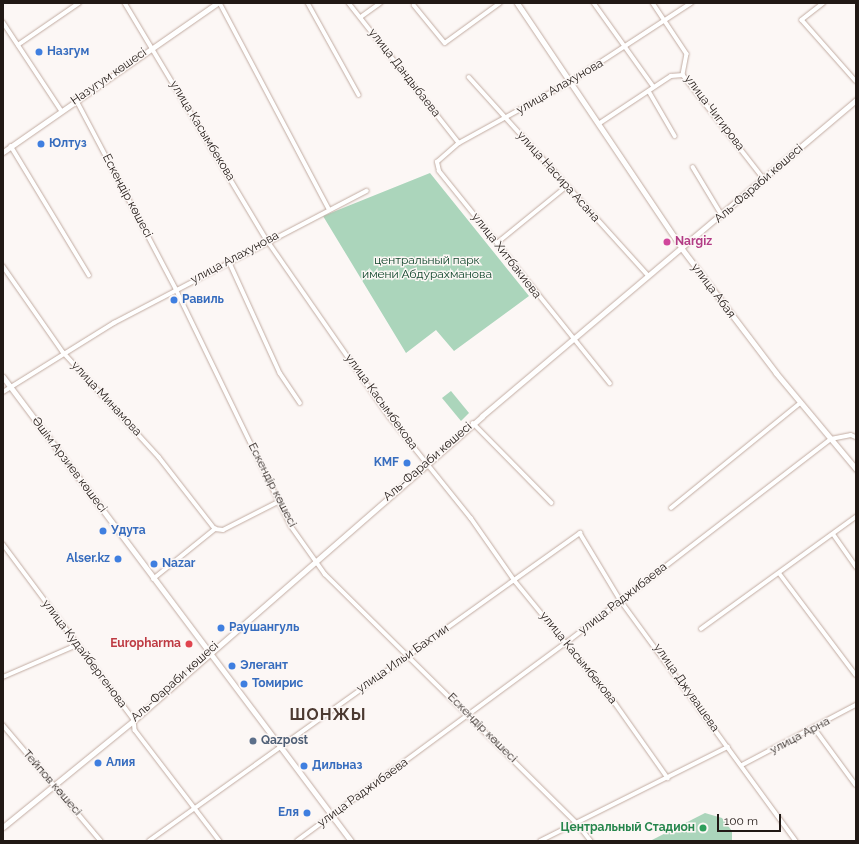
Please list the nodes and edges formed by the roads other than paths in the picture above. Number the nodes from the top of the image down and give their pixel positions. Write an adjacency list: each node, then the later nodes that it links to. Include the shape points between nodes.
1 (79, 3): 17 (street)
2 (125, 3): 18 (street, улица Касымбекова)
3 (218, 3): 18 (main road, Назугум көшесі); 41 (street)
4 (308, 3): 26 (street)
5 (349, 3): 14 (street, улица Дандыбаева)
6 (380, 3): 14 (street)
7 (500, 3): 13 (street, via 445,43)
8 (517, 3): 23 (main road, улица Абая)
9 (594, 3): 19 (street)
10 (653, 3): 15 (street, улица Чигирова)
11 (690, 3): 15 (street, улица Алахунова)
12 (824, 3): 22 (street, via 802,20)
13 (414, 5)
14 (360, 17): 33 (street, улица Дандыбаева)
15 (666, 21): 19 (street, улица Алахунова); 20 (street, улица Чигирова, via 687,54)
16 (3, 22): 17 (street)
17 (18, 45): 29 (street)
18 (152, 47): 27 (main road, Назугум көшесі); 43 (street, улица Касымбекова)
19 (626, 48): 23 (street, улица Алахунова); 24 (street)
20 (683, 76): 24 (street, via 670,76); 38 (street, улица Чигирова)
21 (469, 77): 30 (street, улица Насира Асана)
22 (856, 81)
23 (570, 82): 30 (street, улица Алахунова); 31 (main road, улица Абая)
24 (654, 87): 25 (street)
25 (649, 90): 31 (street); 32 (street)
26 (359, 94)
27 (76, 99): 29 (main road, Назугум көшесі); 50 (street, Ескендір көшесі)
28 (856, 100): 38 (main road, Аль-Фараби көшесі)
29 (61, 110): 34 (main road, Назугум көшесі)
30 (506, 118): 33 (street, улица Алахунова); 39 (street, улица Насира Асана)
31 (600, 123): 45 (main road, улица Абая)
32 (675, 136)
33 (458, 143): 37 (street, улица Алахунова, via 443,153 438,162)
34 (11, 146): 35 (main road, Назугум көшесі); 48 (street)
35 (3, 152)
36 (693, 167): 42 (street)
37 (439, 171): 44 (street, улица Хитбакиева)
38 (764, 179): 42 (main road, Аль-Фараби көшесі)
39 (566, 187): 44 (street); 49 (street, улица Насира Асана)
40 (367, 191): 41 (street, улица Алахунова)
41 (329, 209): 43 (street, улица Алахунова)
42 (722, 215): 45 (main road, Аль-Фараби көшесі)
43 (267, 240): 46 (street, улица Алахунова); 62 (street, улица Касымбекова)
44 (496, 243): 51 (street, улица Хитбакиева)
45 (682, 249): 49 (main road, Аль-Фараби көшесі); 58 (main road, улица Абая)
46 (229, 261): 50 (street, улица Алахунова); 57 (street, via 280,372)
47 (3, 266): 52 (street, улица Минамова)
48 (89, 275)
49 (649, 276): 51 (main road, Аль-Фараби көшесі)
50 (176, 289): 52 (street, улица Алахунова); 64 (street, Ескендір көшесі)
51 (573, 340): 54 (street, улица Хитбакиева); 59 (main road, Аль-Фараби көшесі)
52 (63, 352): 55 (street, улица Алахунова); 68 (street, улица Минамова, via 159,457)
53 (3, 377): 55 (main road, Әшім Арзиев көшесі)
54 (610, 384)
55 (10, 387): 56 (street, улица Алахунова); 75 (main road, Әшім Арзиев көшесі)
56 (3, 392)
57 (300, 403)
58 (800, 403): 61 (main road, улица Абая); 66 (street)
59 (473, 423): 62 (main road, Аль-Фараби көшесі); 65 (street)
60 (856, 437): 61 (street, via 851,435)
61 (831, 440): 63 (main road, улица Абая); 77 (street, улица Раджибаева)
62 (426, 464): 72 (main road, Аль-Фараби көшесі); 76 (street, улица Касымбекова, via 471,518)
63 (856, 469)
64 (280, 501): 68 (street, via 223,530); 72 (street, Ескендір көшесі, via 291,526)
65 (552, 503)
66 (672, 508)
67 (856, 518): 70 (street)
68 (215, 529): 75 (street)
69 (580, 533): 76 (street, улица Ильи Бахтии); 77 (street, улица Джувашева)
70 (834, 535): 73 (street); 74 (street)
71 (3, 544): 80 (street, улица Кудайбергенова)
72 (317, 562): 81 (main road, Аль-Фараби көшесі); 82 (street, Ескендір көшесі)
73 (856, 567)
74 (780, 574): 78 (street); 83 (street)
75 (153, 579): 81 (main road, Әшім Арзиев көшесі)
76 (515, 580): 79 (street, улица Касымбекова); 82 (street, улица Ильи Бахтии)
77 (621, 601): 79 (street, улица Раджибаева); 91 (street, улица Джувашева)
78 (701, 629)
79 (566, 643): 86 (street, улица Раджибаева); 93 (street, улица Касымбекова)
80 (77, 645): 84 (street); 87 (street, улица Кудайбергенова)
81 (208, 651): 87 (main road, Аль-Фараби көшесі); 90 (main road, Әшім Арзиев көшесі)
82 (409, 655): 86 (street, Ескендір көшесі); 90 (street, улица Ильи Бахтии)
83 (856, 675)
84 (3, 677)
85 (856, 705): 89 (street, улица Арна)
86 (468, 716): 97 (street, улица Раджибаева); 98 (street, Ескендір көшесі)
87 (134, 720): 94 (main road, Аль-Фараби көшесі); 96 (street, улица Кудайбергенова, via 135,730)
88 (3, 725): 94 (street, Тейпов көшесі)
89 (815, 729): 92 (street, улица Арна); 95 (street)
90 (278, 746): 96 (street, улица Ильи Бахтии); 97 (main road, Әшім Арзиев көшесі)
91 (728, 747): 92 (street, улица Джувашева); 93 (street)
92 (742, 765): 107 (street, улица Джувашева)
93 (668, 778): 98 (street)
94 (54, 784): 99 (main road, Аль-Фараби көшесі); 100 (street, Тейпов көшесі)
95 (856, 785)
96 (194, 808): 101 (street, улица Ильи Бахтии); 102 (street, улица Кудайбергенова)
97 (332, 816): 103 (street, улица Раджибаева); 104 (main road, Әшім Арзиев көшесі)
98 (577, 823): 105 (street); 106 (street, Ескендір көшесі)
99 (3, 827)
100 (101, 841)
101 (149, 841)
102 (220, 841)
103 (297, 841)
104 (351, 841)
105 (540, 841)
106 (591, 841)
107 (796, 841)

